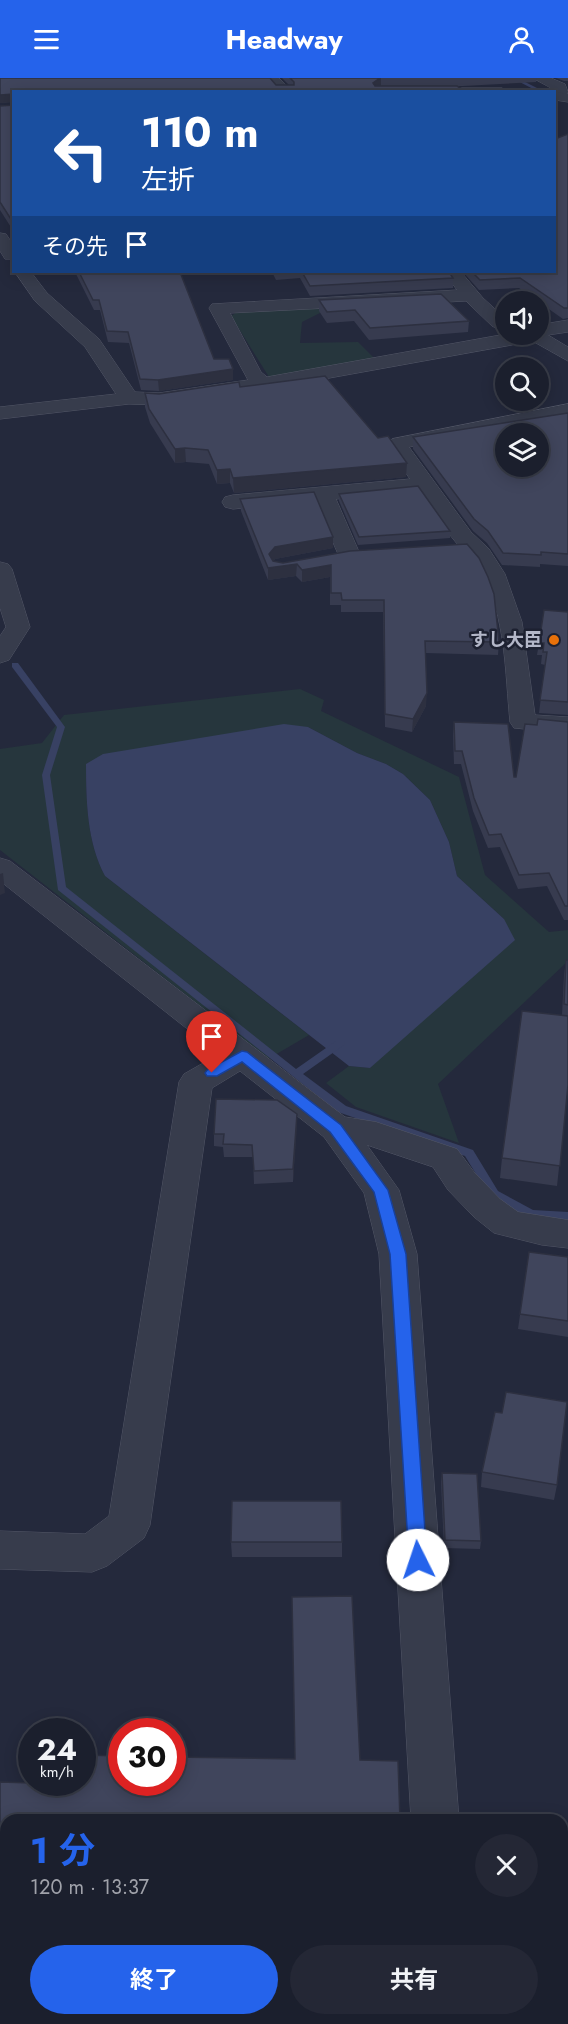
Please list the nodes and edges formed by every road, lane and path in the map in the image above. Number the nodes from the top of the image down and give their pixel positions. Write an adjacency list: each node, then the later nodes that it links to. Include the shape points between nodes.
1 (271, 78): 3 (street)
2 (540, 78): 4 (street, via 560,87)
3 (284, 90)
4 (560, 97)
5 (0, 238): 6 (street)
6 (8, 256)
7 (24, 273): 17 (street, via 40,297 92,343)
8 (453, 273): 9 (street)
9 (470, 295): 10 (street); 16 (street, via 218,308 253,375)
10 (495, 320)
11 (568, 326): 12 (street)
12 (549, 329)
13 (495, 342): 16 (street)
14 (549, 344): 15 (street)
15 (568, 355)
16 (262, 384): 17 (street, via 159,399)
17 (129, 398): 19 (street)
18 (568, 410): 20 (street, via 399,443 397,446)
19 (0, 413)
20 (426, 484): 21 (street); 23 (street, via 463,537)
21 (322, 492): 22 (street); 25 (street, via 338,556)
22 (233, 501)
23 (475, 546): 24 (street); 28 (street, via 504,598 512,626 523,722)
24 (441, 548)
25 (372, 553)
26 (0, 569): 27 (street, via 18,627)
27 (0, 654)
28 (568, 725)
29 (0, 867): 30 (street)
30 (242, 1055): 31 (street); 33 (street, via 196,1082 129,1525 92,1553)
31 (336, 1128): 32 (street, via 376,1134 445,1158 460,1181 507,1223); 34 (street, via 381,1190 398,1254)
32 (568, 1234)
33 (0, 1550)
34 (435, 1814)

